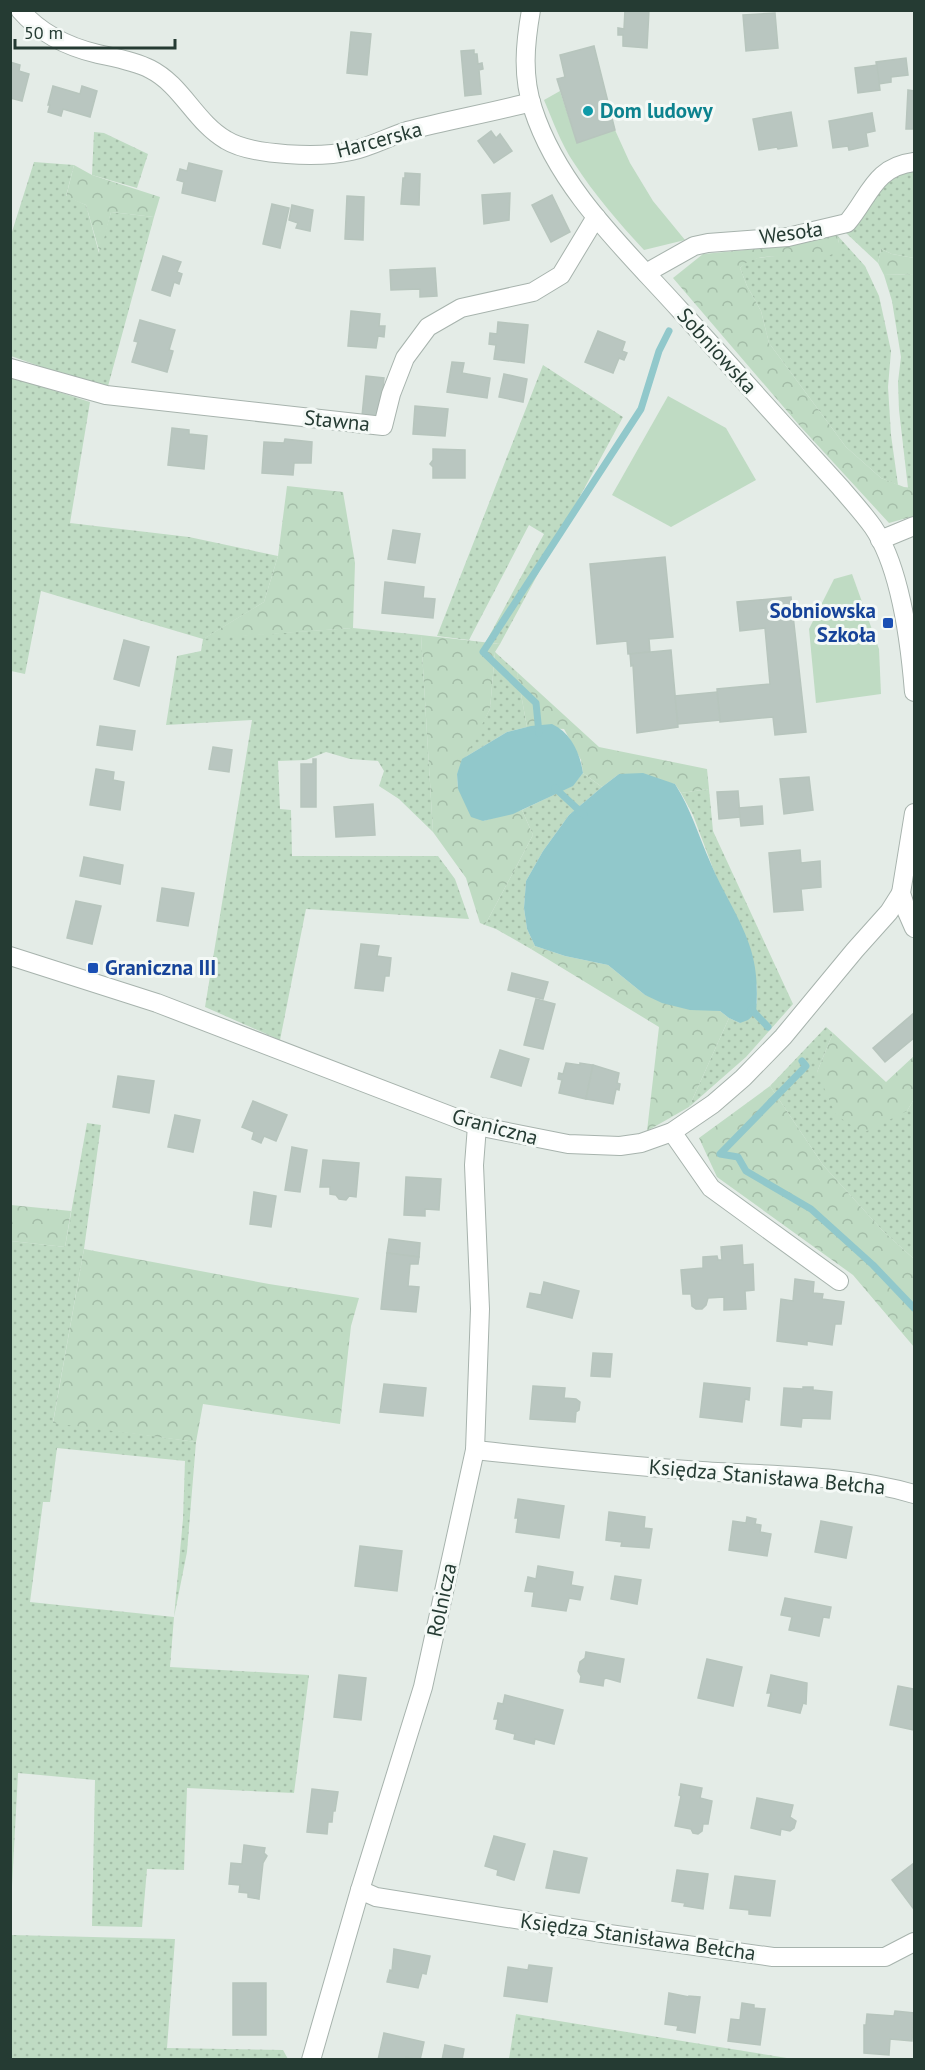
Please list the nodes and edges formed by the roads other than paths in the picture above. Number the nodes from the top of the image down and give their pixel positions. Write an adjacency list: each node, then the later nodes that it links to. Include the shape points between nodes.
1 (20, 10): 3 (street, Harcerska, via 34,26 63,42 136,63 162,76 225,140 256,151 351,151 407,131)
2 (531, 10): 3 (street, Sobniowska, via 525,61)
3 (531, 102): 5 (street, Sobniowska, via 556,160)
4 (915, 162): 6 (street, Wesoła, via 903,163 879,177 850,220 842,225 788,237 694,246)
5 (596, 217): 6 (street, Sobniowska); 7 (street, Stawna, via 561,275 532,292 461,308 428,327 405,358 383,426 106,395)
6 (646, 273): 9 (street, Sobniowska, via 840,487)
7 (10, 368)
8 (915, 526): 9 (street)
9 (880, 540): 10 (street, Sobniowska, via 900,599)
10 (915, 692)
11 (915, 813): 12 (street)
12 (901, 893): 13 (street); 16 (street, Graniczna, via 783,1037 713,1104)
13 (915, 928)
14 (10, 956): 15 (street, Graniczna, via 157,1003)
15 (477, 1126): 16 (street, Graniczna, via 597,1146 641,1143); 18 (street, Rolnicza, via 474,1165 480,1309)
16 (672, 1132): 17 (street, via 711,1188)
17 (839, 1281)
18 (475, 1450): 19 (street, Księdza Stanisława Bełcha, via 836,1479); 20 (street, Rolnicza, via 423,1687)
19 (915, 1494)
20 (360, 1890): 21 (street, Księdza Stanisława Bełcha, via 388,1899 773,1958 885,1957); 22 (street, Rolnicza)
21 (915, 1942)
22 (311, 2060)

